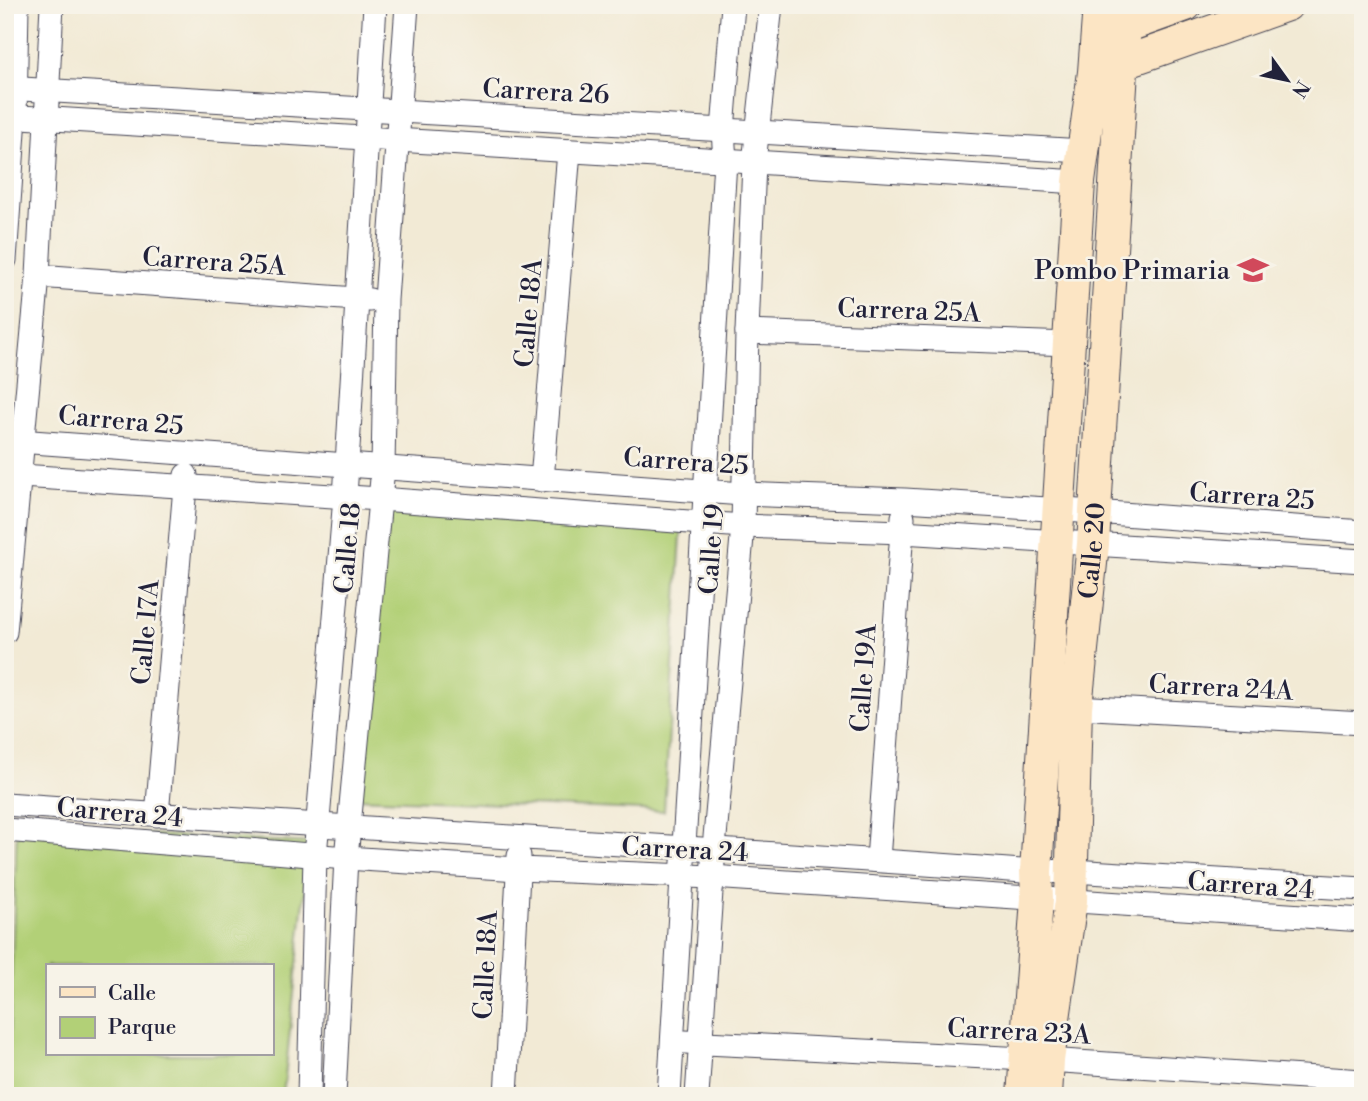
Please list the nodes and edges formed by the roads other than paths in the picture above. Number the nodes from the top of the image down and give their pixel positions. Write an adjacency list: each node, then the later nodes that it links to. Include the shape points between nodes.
1 (17, 5): 11 (street)
2 (52, 5): 12 (street)
3 (375, 5): 13 (street, Calle 18)
4 (407, 5): 14 (street, Calle 18)
5 (733, 5): 17 (street, Calle 19)
6 (771, 5): 18 (street, Calle 19)
7 (1186, 5): 9 (street)
8 (1287, 5): 10 (street)
9 (1112, 19): 10 (street, Calle 20)
10 (1108, 68): 22 (street, Calle 20); 45 (street, Calle 20)
11 (10, 88): 12 (street, Carrera 26); 15 (street)
12 (48, 90): 13 (street, Carrera 26); 16 (street)
13 (369, 109): 14 (street, Carrera 26); 19 (street, Calle 18)
14 (400, 111): 17 (street, Carrera 26); 20 (street, Calle 18)
15 (10, 117): 16 (street); 26 (street)
16 (47, 118): 19 (street); 27 (street)
17 (723, 130): 18 (street, Carrera 26); 23 (street, Calle 19)
18 (758, 132): 22 (street, Carrera 26); 24 (street, Calle 19)
19 (367, 137): 20 (street); 28 (street, Calle 18)
20 (398, 139): 21 (street); 29 (street, Calle 18)
21 (569, 150): 23 (street); 37 (street, Calle 18A)
22 (1083, 151): 25 (street, Calle 20)
23 (725, 161): 24 (street); 39 (street, Calle 19)
24 (754, 163): 25 (street); 30 (street, Calle 19)
25 (1079, 182): 31 (street, Calle 20)
26 (5, 260)
27 (38, 276): 28 (street, Carrera 25A); 32 (street)
28 (356, 300): 29 (street, Carrera 25A); 34 (street, Calle 18)
29 (386, 300): 35 (street, Calle 18)
30 (747, 332): 31 (street, Carrera 25A); 40 (street, Calle 19)
31 (1070, 344): 44 (street, Calle 20)
32 (15, 440): 33 (street, Carrera 25); 36 (street)
33 (188, 454): 34 (street, Carrera 25); 38 (street, Calle 17A)
34 (347, 466): 35 (street, Carrera 25); 41 (street, Calle 18)
35 (383, 468): 37 (street, Carrera 25); 42 (street, Calle 18)
36 (13, 475): 38 (street); 53 (street)
37 (542, 480): 39 (street, Carrera 25)
38 (185, 487): 41 (street); 57 (street, Calle 17A)
39 (704, 491): 40 (street, Carrera 25); 46 (street, Calle 19)
40 (743, 494): 43 (street, Carrera 25); 47 (street, Calle 19)
41 (345, 496): 42 (street); 58 (street, Calle 18)
42 (380, 499): 46 (street); 59 (street, Calle 18)
43 (905, 500): 44 (street, Carrera 25); 48 (street, Calle 19A)
44 (1058, 511): 45 (street, Carrera 25); 50 (street, Calle 20)
45 (1095, 512): 49 (street, Carrera 25); 51 (street, Calle 20)
46 (703, 523): 47 (street); 62 (street, Calle 19)
47 (743, 526): 48 (street); 63 (street, Calle 19)
48 (902, 532): 50 (street); 66 (street, Calle 19A)
49 (1363, 533)
50 (1056, 543): 51 (street); 70 (street, Calle 20)
51 (1093, 544): 52 (street); 54 (street, Calle 20)
52 (1363, 561)
53 (5, 632)
54 (1076, 707): 55 (street, Carrera 24A); 71 (street, Calle 20)
55 (1363, 723)
56 (5, 804): 57 (street, Carrera 24)
57 (157, 815): 58 (street, Carrera 24)
58 (319, 826): 59 (street, Carrera 24); 64 (street, Calle 18)
59 (349, 828): 61 (street, Carrera 24); 65 (street, Calle 18)
60 (5, 830): 64 (street, Carrera 24)
61 (520, 838): 62 (street, Carrera 24); 67 (street, Calle 18A)
62 (682, 847): 63 (street, Carrera 24); 68 (street, Calle 19)
63 (714, 848): 66 (street, Carrera 24); 69 (street, Calle 19)
64 (315, 856): 65 (street, Carrera 24); 78 (street, Calle 18)
65 (346, 858): 67 (street, Carrera 24); 79 (street, Calle 18)
66 (878, 860): 70 (street, Carrera 24)
67 (519, 869): 68 (street, Carrera 24); 80 (street, Calle 18A)
68 (681, 876): 69 (street, Carrera 24); 74 (street, Calle 19)
69 (712, 877): 70 (street, Carrera 24); 75 (street, Calle 19)
70 (1036, 885): 71 (street, Carrera 24); 76 (street, Calle 20)
71 (1072, 886): 72 (street, Carrera 24); 73 (street, Carrera 24); 76 (street, Calle 20)
72 (1363, 889)
73 (1363, 920)
74 (672, 1040): 75 (street, Carrera 23A); 81 (street, Calle 19)
75 (700, 1044): 76 (street, Carrera 23A); 82 (street, Calle 19)
76 (1036, 1059): 77 (street, Carrera 23A); 83 (street, Calle 20); 84 (street, Calle 20)
77 (1363, 1081)
78 (309, 1096)
79 (334, 1096)
80 (506, 1096)
81 (669, 1096)
82 (697, 1096)
83 (1023, 1096)
84 (1045, 1096)

